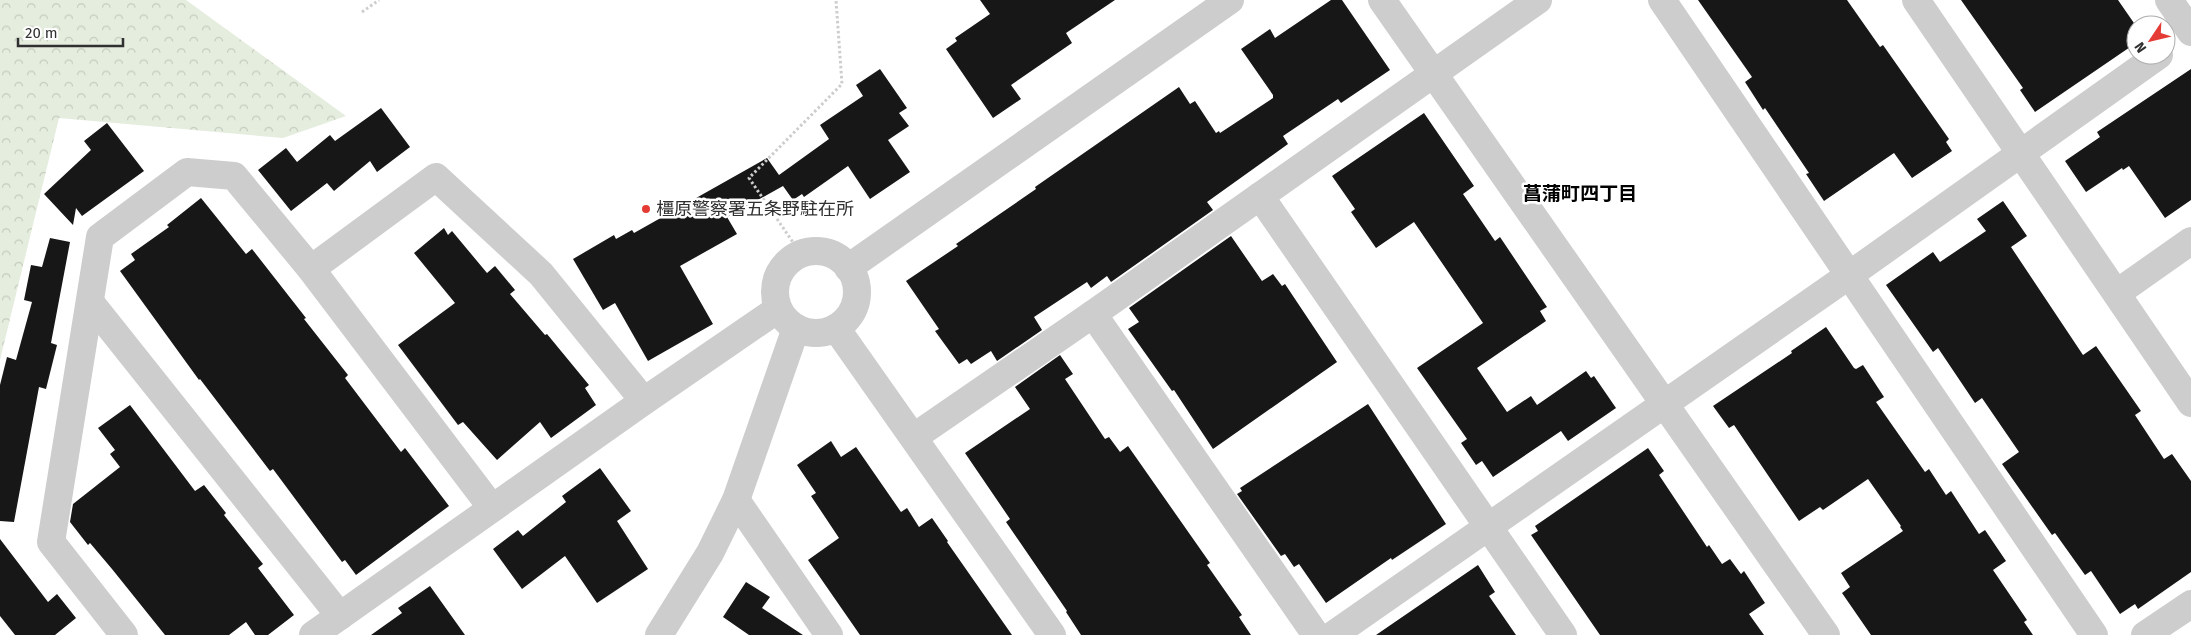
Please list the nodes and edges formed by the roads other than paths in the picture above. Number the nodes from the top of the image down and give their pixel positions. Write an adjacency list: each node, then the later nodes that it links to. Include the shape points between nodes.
1 (1230, 0): 14 (street)
2 (1382, 0): 10 (street)
3 (1538, 0): 10 (street)
4 (1662, 0): 16 (street)
5 (1916, 0): 11 (street)
6 (2169, 0): 7 (street)
7 (2191, 32): 8 (street)
8 (2176, 43)
9 (2145, 65): 11 (street)
10 (1434, 74): 12 (street); 25 (street)
11 (2021, 152): 16 (street); 17 (street)
12 (1260, 196): 20 (street); 29 (street)
13 (2191, 241): 17 (street)
14 (848, 268): 19 (street, via 839,259 814,251 789,261 780,270 776,283); 22 (street, via 855,280 854,307)
15 (310, 270): 18 (street, via 234,176 188,172 100,237); 23 (street, via 436,177 542,274); 28 (street)
16 (1848, 276): 25 (street); 41 (street)
17 (2117, 292): 24 (street)
18 (90, 302): 31 (street); 33 (street, via 51,542)
19 (778, 309): 21 (street); 23 (street)
20 (1093, 314): 26 (street); 37 (street)
21 (796, 328): 22 (street, via 809,333); 27 (street)
22 (836, 328): 26 (street)
23 (644, 401): 28 (street)
24 (2191, 403)
25 (1665, 404): 29 (street); 40 (street)
26 (914, 437): 36 (street)
27 (736, 500): 32 (street); 35 (street, via 710,553)
28 (492, 508): 31 (street)
29 (1488, 527): 38 (street); 39 (street)
30 (2191, 604): 42 (street)
31 (340, 616): 34 (street)
32 (821, 631)
33 (124, 635)
34 (313, 635)
35 (659, 635)
36 (1052, 635)
37 (1316, 635)
38 (1332, 635)
39 (1563, 635)
40 (1826, 635)
41 (2094, 635)
42 (2145, 635)

